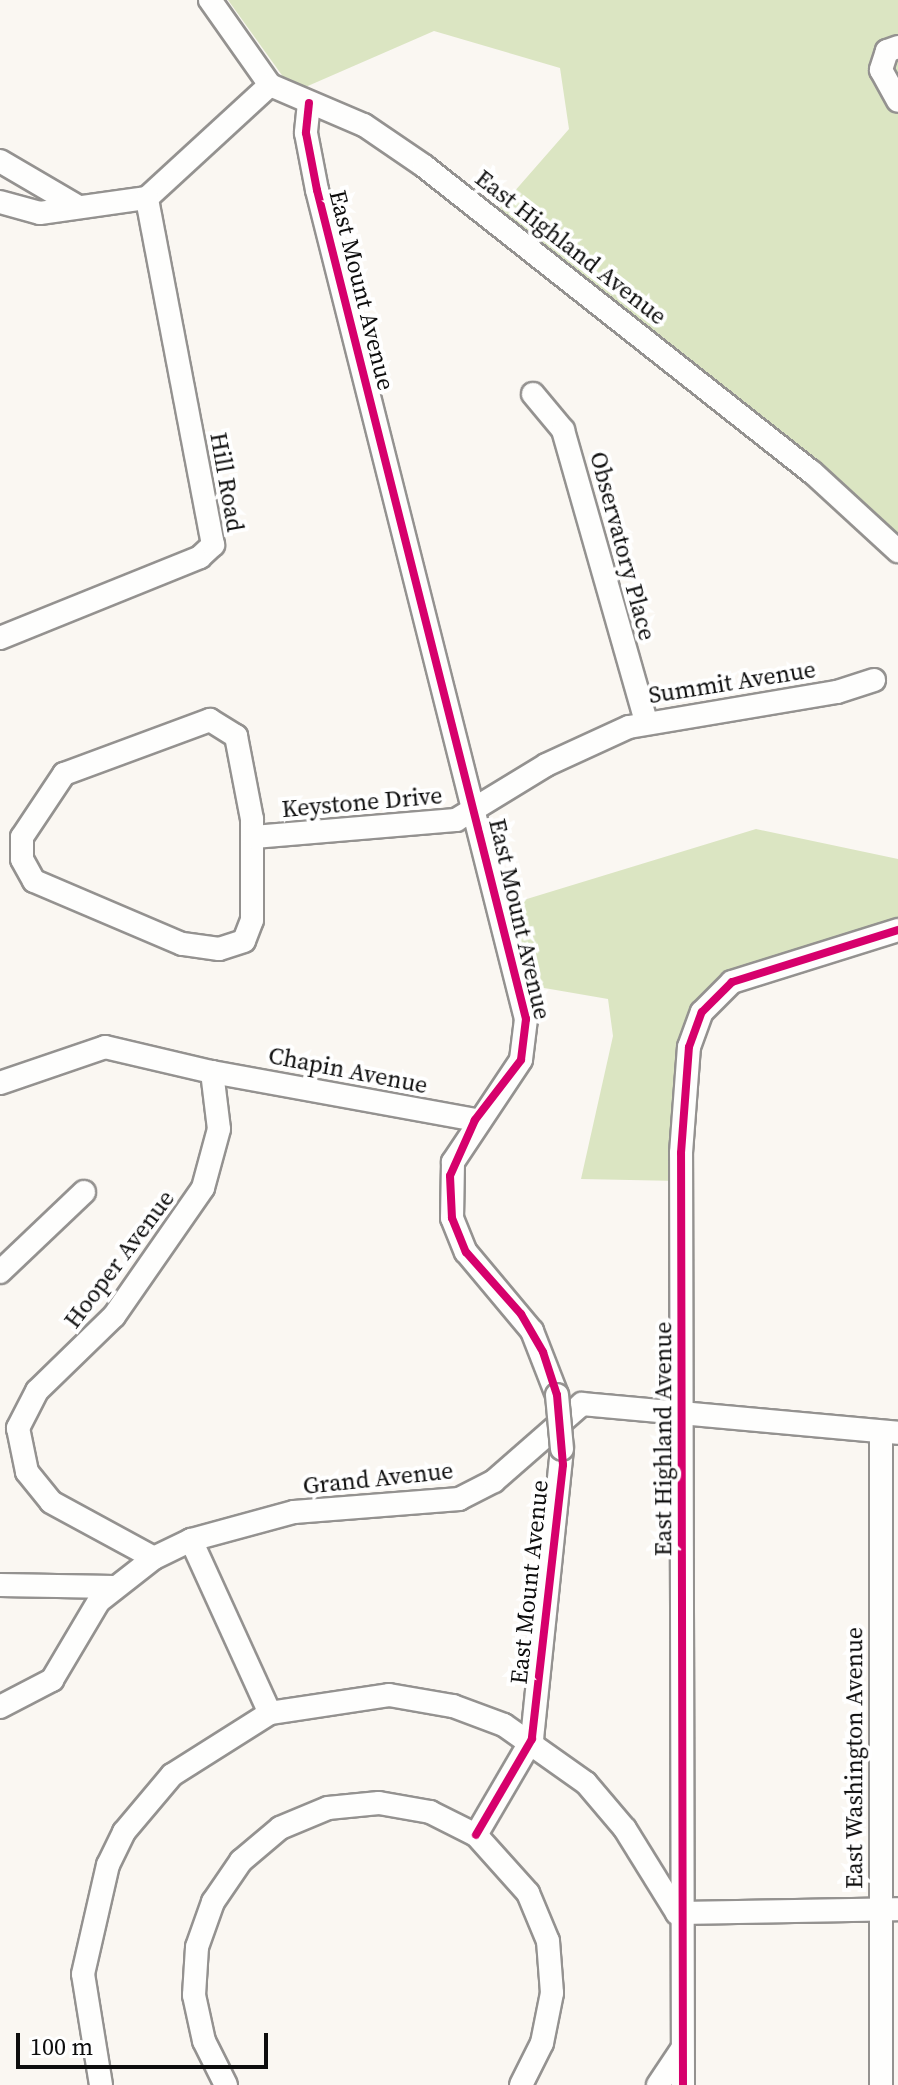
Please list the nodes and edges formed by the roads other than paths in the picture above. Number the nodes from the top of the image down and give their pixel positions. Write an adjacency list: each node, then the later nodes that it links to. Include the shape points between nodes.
1 (210, 0): 3 (street)
2 (898, 47): 4 (street, via 887,51 881,70)
3 (270, 85): 5 (street, East Highland Avenue); 7 (street)
4 (898, 101)
5 (309, 103): 11 (street, East Highland Avenue, via 364,125 424,166 812,472); 15 (street, East Mount Avenue, via 314,179)
6 (0, 161): 9 (street)
7 (147, 198): 9 (street); 12 (street, Hill Road, via 213,545)
8 (0, 202): 9 (street, via 40,213)
9 (77, 206)
10 (533, 394): 14 (street, Observatory Place, via 553,412 572,456)
11 (898, 551)
12 (0, 638)
13 (874, 680): 14 (street, Summit Avenue, via 837,692)
14 (646, 722): 15 (street, Summit Avenue, via 564,755)
15 (474, 811): 16 (street, Keystone Drive, via 456,820); 20 (street, East Mount Avenue, via 527,1030 521,1060)
16 (253, 837): 16 (street, Keystone Drive, via 236,736 210,720 64,774 34,811 21,848 40,887 110,919 219,949 235,948 251,926)
17 (898, 930): 23 (street, East Highland Avenue, via 732,982 695,1027 682,1138)
18 (212, 1072): 19 (street, via 105,1047); 20 (street, Chapin Avenue); 26 (street, Hooper Avenue, via 219,1129 203,1188 114,1316 37,1391 18,1428 27,1472 51,1502)
19 (0, 1083)
20 (475, 1120): 31 (street, East Mount Avenue, bridge, via 450,1176 455,1231 532,1331 557,1395 562,1449)
21 (84, 1192): 22 (street)
22 (0, 1272)
23 (683, 1409): 24 (street, Grand Avenue); 25 (street, Grand Avenue, via 592,1401 494,1481 459,1499 294,1512); 34 (street, East Highland Avenue)
24 (890, 1432): 33 (street, East Washington Avenue)
25 (191, 1540): 26 (street, Grand Avenue); 30 (street)
26 (154, 1558): 28 (street, Grand Avenue)
27 (0, 1585): 28 (street)
28 (114, 1587): 29 (street, Grand Avenue, via 99,1601 66,1666)
29 (0, 1707)
30 (270, 1713): 31 (street, via 389,1695 453,1706); 36 (street, via 172,1775 124,1832 108,1865 83,1974)
31 (532, 1739): 32 (street, East Mount Avenue); 34 (street, via 613,1814)
32 (476, 1835): 37 (street, via 430,1812 353,1804 280,1828 241,1861 213,1902 194,1971 204,2041); 38 (street, via 528,1893 548,1941 549,2018)
33 (889, 1909): 34 (street); 41 (street, East Washington Avenue)
34 (677, 1913): 35 (street, East Highland Avenue)
35 (682, 2049): 39 (street); 40 (street, East Highland Avenue)
36 (101, 2085)
37 (226, 2085)
38 (521, 2085)
39 (658, 2085)
40 (683, 2085)
41 (881, 2085)

